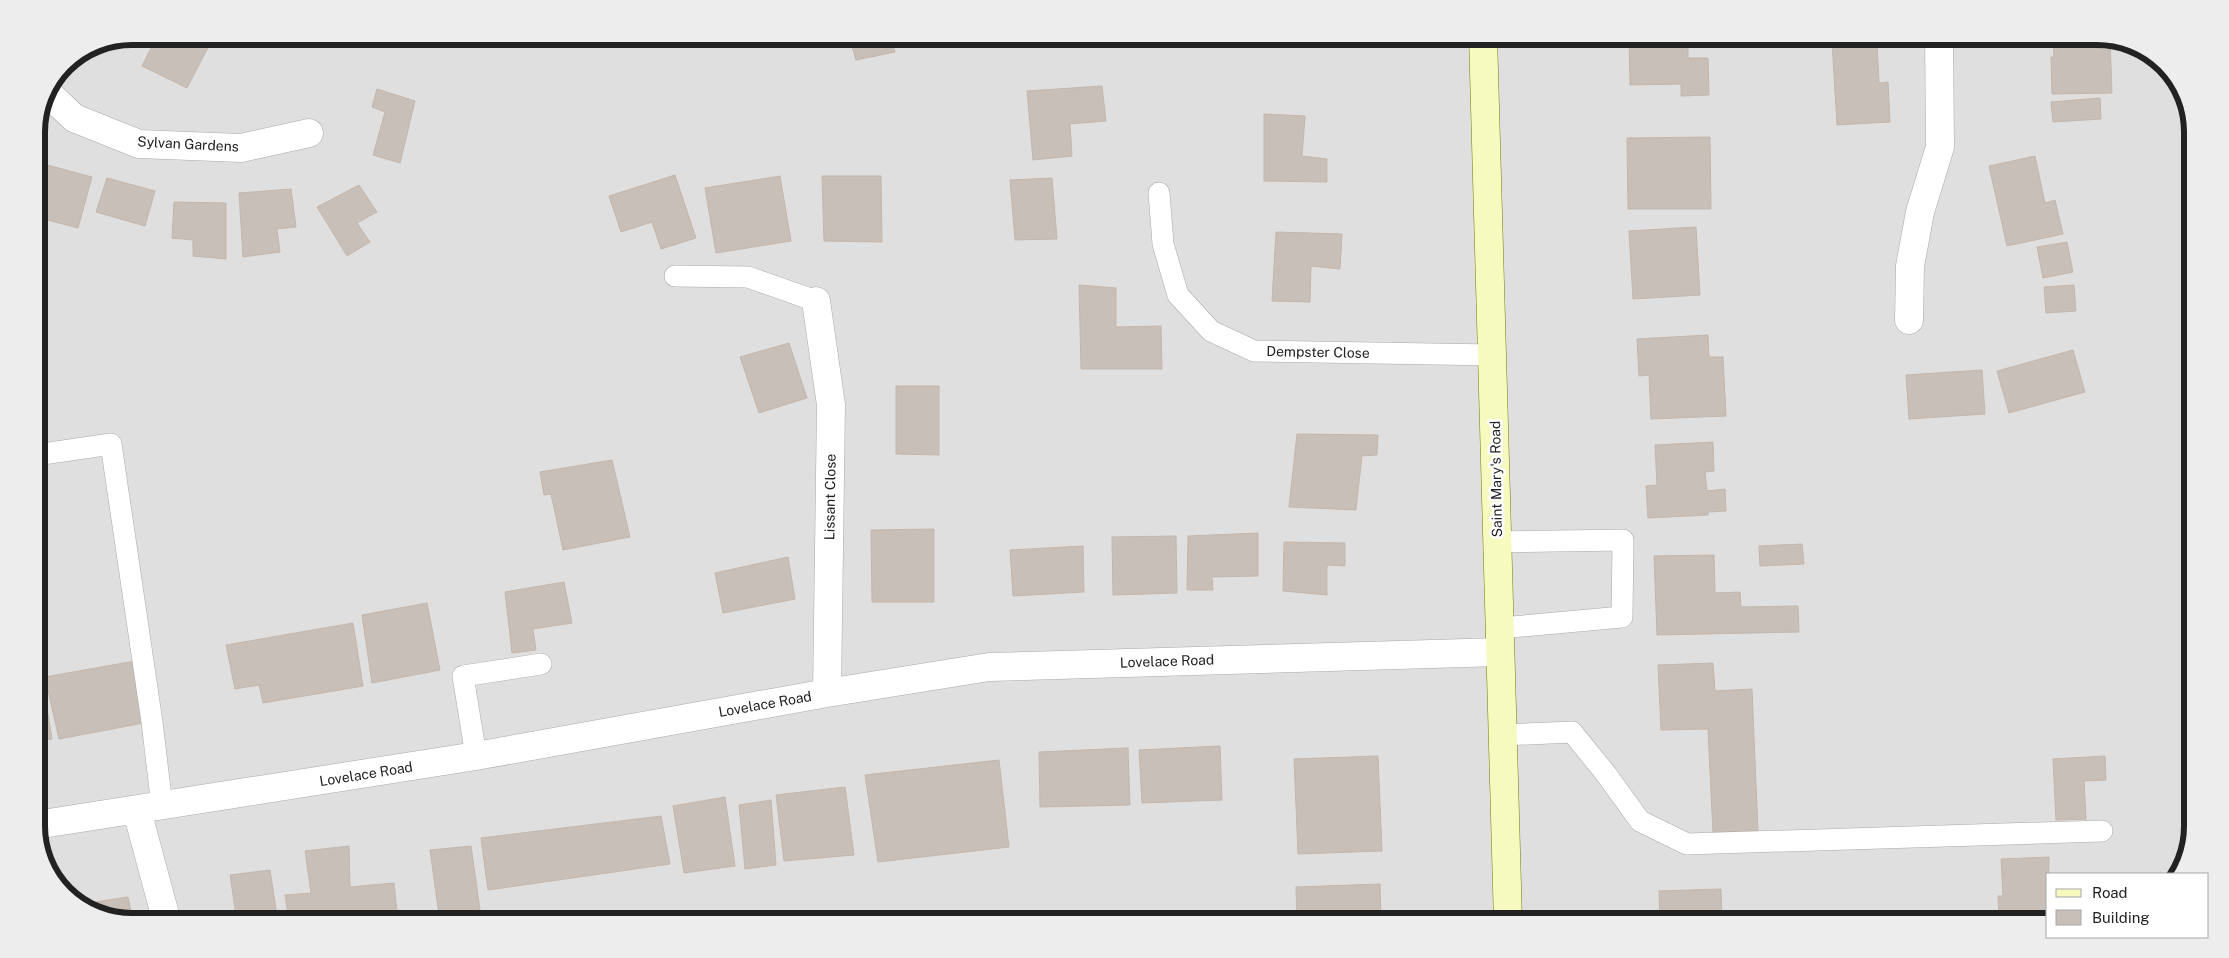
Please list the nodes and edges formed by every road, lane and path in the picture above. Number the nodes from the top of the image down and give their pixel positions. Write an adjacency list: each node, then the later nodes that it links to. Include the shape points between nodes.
1 (1483, 45): 9 (street, Saint Mary's Road)
2 (1939, 45): 8 (street, via 1940,146 1920,212 1910,266)
3 (52, 97): 4 (street, Sylvan Gardens, via 74,118 139,144 241,148)
4 (309, 133)
5 (1159, 193): 9 (lane, Dempster Close, via 1163,244 1178,296 1211,331 1254,351)
6 (675, 276): 7 (lane, via 748,277)
7 (816, 301): 14 (street, Lissant Close, via 831,405)
8 (1910, 320)
9 (1493, 355): 11 (street, Saint Mary's Road)
10 (45, 454): 17 (lane, via 110,444 151,713)
11 (1497, 542): 12 (street, Saint Mary's Road); 12 (lane, via 1623,540 1622,617)
12 (1501, 640): 14 (street, Lovelace Road, via 989,666); 15 (street, Saint Mary's Road)
13 (541, 664): 16 (lane, via 463,676)
14 (827, 693): 16 (street, Lovelace Road)
15 (1504, 735): 19 (lane, via 1572,732 1640,821 1688,844); 21 (street, Saint Mary's Road)
16 (476, 756): 17 (street, Lovelace Road)
17 (150, 808): 18 (street, Lovelace Road); 20 (street)
18 (45, 824)
19 (2102, 831)
20 (167, 913)
21 (1508, 913)

